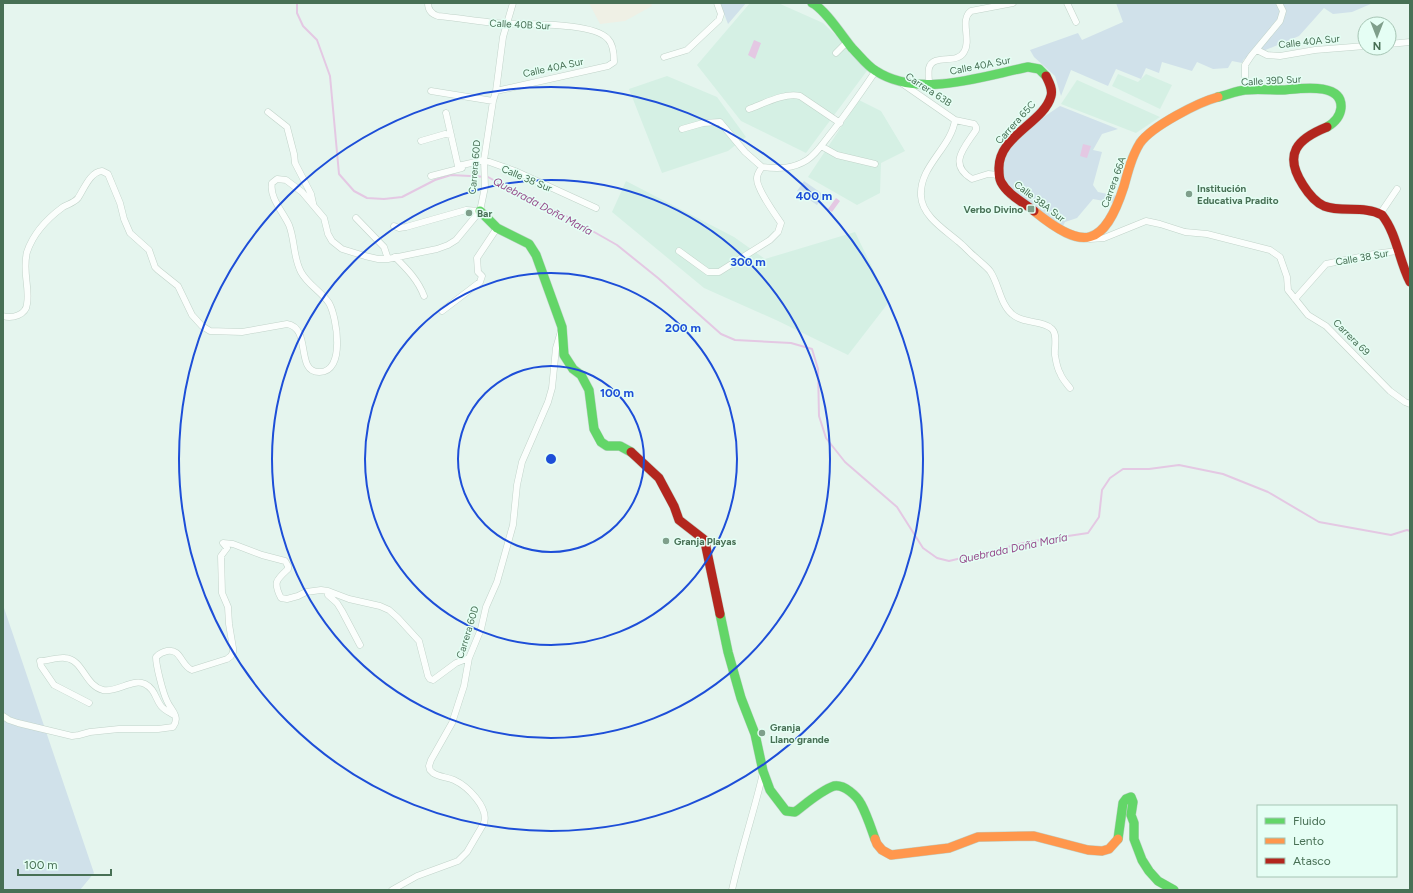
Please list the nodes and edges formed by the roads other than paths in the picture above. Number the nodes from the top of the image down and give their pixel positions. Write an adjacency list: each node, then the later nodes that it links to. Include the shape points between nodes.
1 (428, 3): 9 (street, Calle 40B Sur, via 434,15)
2 (512, 3): 9 (street, Carrera 60D)
3 (717, 3): 16 (street, via 721,14 719,20 687,50)
4 (812, 3): 10 (street, Carrera 63B, via 819,6)
5 (1013, 3): 20 (street, via 967,14 964,52 959,58 938,60 933,63 929,68)
6 (1067, 3): 8 (street)
7 (1279, 3): 14 (street, via 1283,11 1280,21)
8 (1076, 22)
9 (507, 24): 17 (street, Calle 40B Sur, via 594,31 608,39 614,54); 24 (street, Carrera 60D)
10 (847, 42): 15 (street); 18 (street, Carrera 63B)
11 (1410, 42): 12 (street)
12 (1397, 43)
13 (1357, 47): 14 (street, Calle 40A Sur, via 1280,56 1267,56)
14 (1256, 50): 22 (street, via 1245,65)
15 (836, 53)
16 (664, 57)
17 (614, 62): 24 (street, Calle 40A Sur, via 608,66)
18 (875, 72): 19 (street, Carrera 63B); 30 (street)
19 (904, 84): 20 (street, Calle 40A Sur); 29 (street, Carrera 63B)
20 (929, 84): 21 (street, Calle 40A Sur, via 1028,67 1039,69)
21 (1051, 85): 39 (street, Carrera 65C, via 1050,100 1000,156)
22 (1247, 90): 33 (street, Calle 39D Sur, via 1202,102 1184,111); 45 (street, Calle 39D Sur, via 1314,89 1328,90 1335,94 1341,107 1337,119 1296,145 1294,168 1313,200 1322,206 1356,208)
23 (430, 91): 25 (street)
24 (496, 91): 25 (street, Carrera 60D)
25 (493, 101): 36 (street, Carrera 60D)
26 (749, 109): 30 (street, via 794,95 800,96)
27 (268, 112): 42 (street, via 287,128 295,163 311,194)
28 (446, 113): 32 (street)
29 (955, 120): 39 (street, via 974,124 976,127 960,155 959,166 962,172 972,179 988,174); 61 (street, Carrera 63B, via 952,131 933,160 921,187 925,209 990,271 1003,301 1012,314 1052,329 1060,373)
30 (840, 123): 35 (street)
31 (682, 129): 38 (street, via 703,123 720,122 745,152)
32 (451, 135): 34 (street, via 445,134); 36 (street, via 457,166)
33 (1142, 140): 49 (street, Carrera 66A, via 1109,223 1095,235)
34 (421, 141)
35 (822, 146): 37 (street, via 837,155); 38 (street, via 808,160 794,166 775,169)
36 (484, 163): 40 (street); 43 (street, Calle 38 Sur, via 514,171); 44 (street, Carrera 60D, via 485,187)
37 (875, 164)
38 (762, 167): 50 (street, via 757,182 781,223 778,232 770,240 719,272 708,272)
39 (999, 175): 49 (street, Calle 38A Sur, via 1011,194 1061,231)
40 (431, 176)
41 (1397, 189): 45 (street)
42 (313, 204): 54 (street, via 324,218 332,241 342,249 364,256); 59 (street, via 286,180 277,179 272,183 275,199 291,230 300,271 328,302 334,313 337,352 333,364 323,372 317,372 309,367 299,332 287,324 233,332 210,331 198,323 178,286 158,270 149,250 130,233 108,174 102,171 95,173 88,181 75,202 58,211 34,237 25,261 28,303 22,313 14,317)
43 (596, 208)
44 (480, 210): 47 (street, via 466,210 406,227); 48 (street); 52 (street, via 456,240 448,245 422,253)
45 (1380, 214): 51 (street, via 1386,220)
46 (356, 218): 54 (street, via 384,247)
47 (394, 226)
48 (497, 228): 58 (street, via 477,258 478,272 482,276 480,282); 60 (street, via 529,244 536,255)
49 (1080, 238): 53 (street, Calle 38A Sur, via 1104,238 1146,221 1270,250)
50 (679, 251)
51 (1397, 251): 55 (street); 57 (street, Calle 38 Sur, via 1326,264)
52 (395, 257): 54 (street); 56 (street, via 415,278)
53 (1280, 257): 57 (street, Carrera 69, via 1288,290)
54 (388, 259)
55 (1410, 282)
56 (424, 296)
57 (1295, 299): 62 (street, Carrera 69, via 1308,315 1326,326 1390,391)
58 (442, 311)
59 (3, 316)
60 (562, 327): 65 (street, Carrera 60D, via 556,348 552,388 522,462 513,525 497,582); 69 (street, via 564,355 589,390 594,429 600,442 630,451 659,478 679,520 706,541 728,652 741,698 755,734)
61 (1070, 388)
62 (1410, 404)
63 (328, 591): 64 (street, via 328,595 342,611); 65 (street, via 380,606 394,614 419,641 430,679 433,680 456,662); 67 (street, via 306,592 287,599 281,598 277,582 278,577 288,569 285,561 223,543 227,548 221,556 222,593 228,608 233,652 227,658 192,670 188,669 174,651 159,653 156,658 157,669 165,697)
64 (360, 645)
65 (469, 658): 70 (street, Carrera 60D, via 464,686 452,723 436,748 429,766 433,773 461,784 477,800 486,818 467,852 458,861 417,876)
66 (89, 703): 67 (street, via 54,685 40,661 70,659 91,683 104,690 135,682 145,684 155,693 160,705)
67 (175, 715): 68 (street, via 176,722 171,728 118,729 72,736 18,723)
68 (3, 716)
69 (763, 771): 71 (street); 72 (street, via 770,790 786,811 800,810 819,794 835,786 846,788 861,804 877,844 891,855 949,848 978,837 1034,836 1088,850 1102,851 1109,849 1119,838 1123,803 1126,798 1131,797 1133,802 1130,815 1134,823 1134,839 1142,860 1158,881)
70 (392, 890)
71 (732, 890)
72 (1174, 890)

